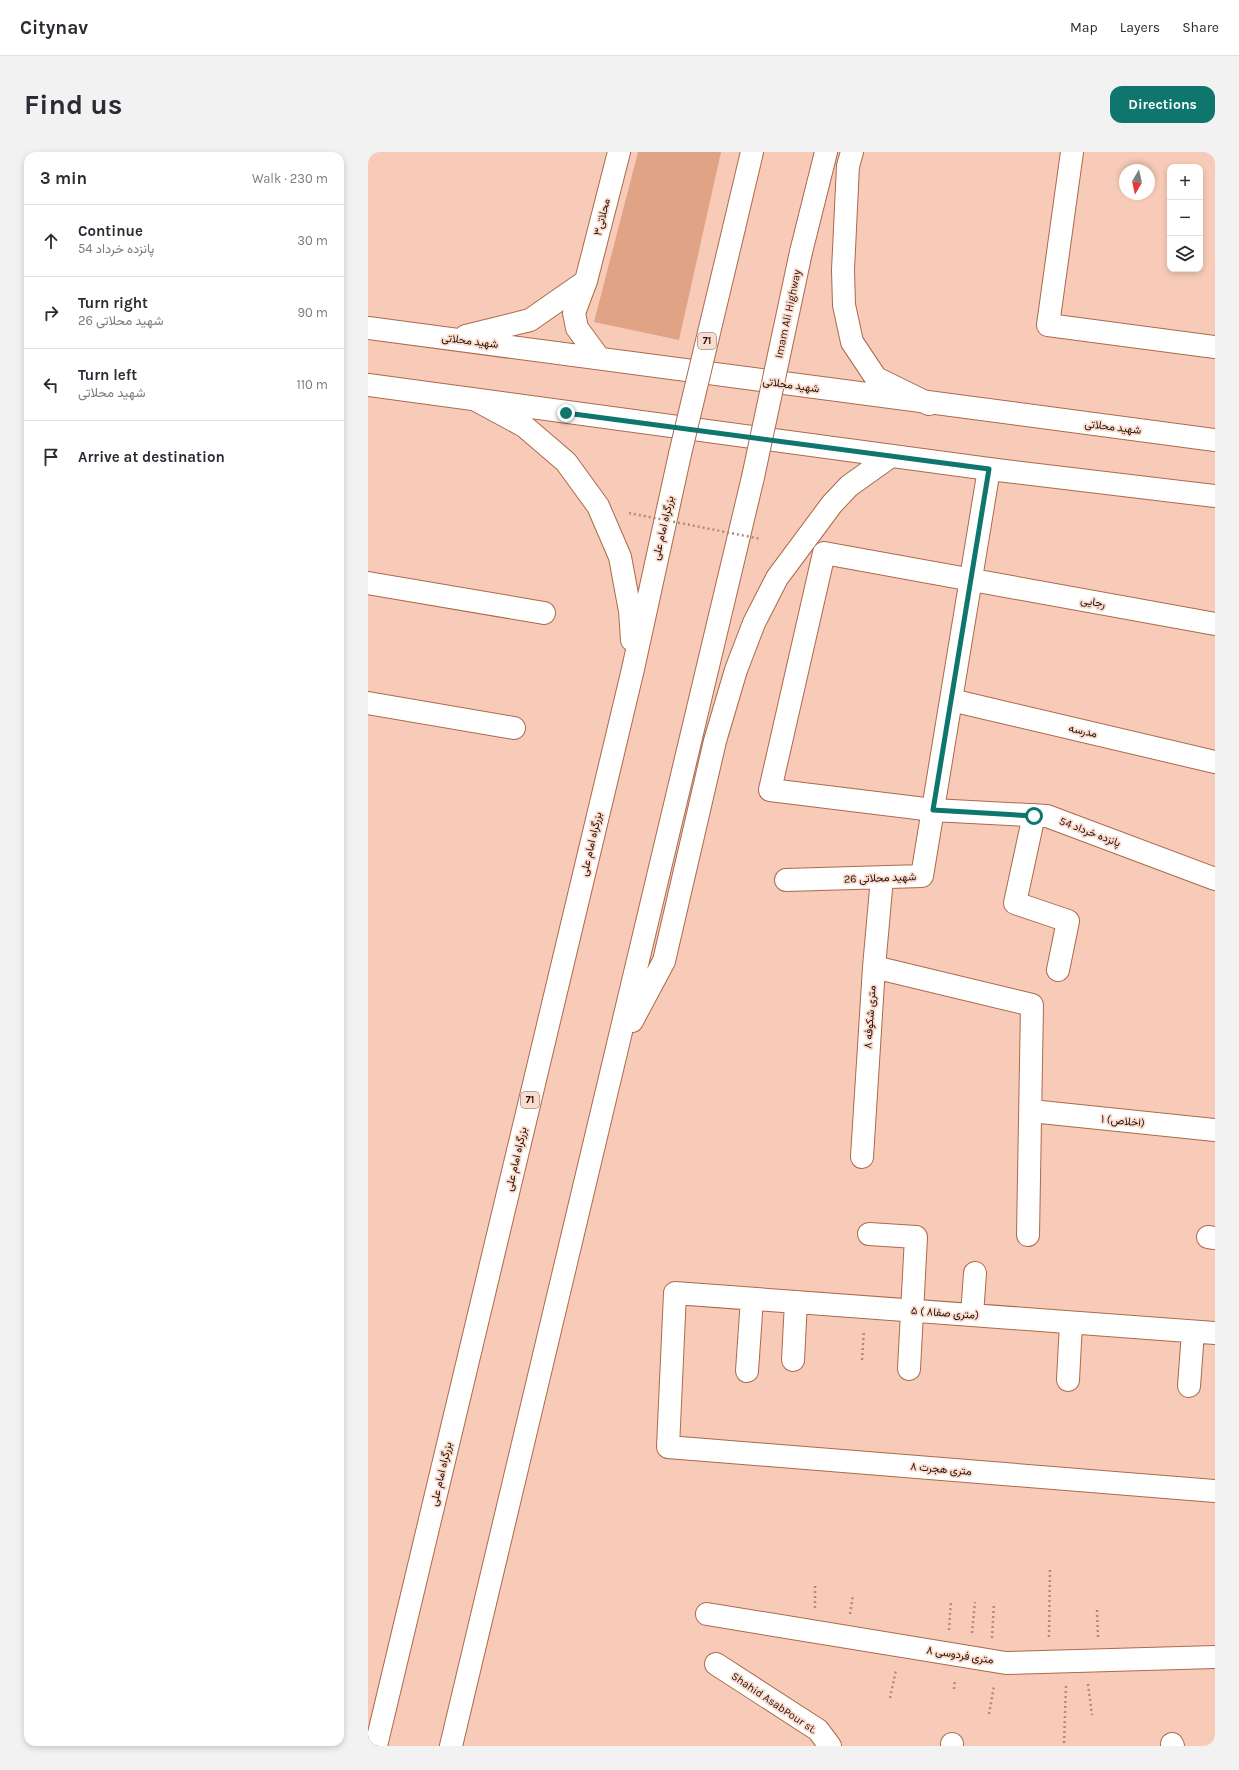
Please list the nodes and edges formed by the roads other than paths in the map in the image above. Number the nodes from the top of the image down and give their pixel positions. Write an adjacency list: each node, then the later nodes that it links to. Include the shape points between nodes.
1 (619, 152): 6 (main road, محلاتی۳)
2 (752, 152): 22 (main road, بزرگراه امام علی / 71, bridge, via 680,454)
3 (826, 152): 35 (main road, Imam Ali Highway, bridge)
4 (852, 152): 13 (main road, via 848,166 843,270 844,305 852,342 876,378)
5 (1072, 152): 9 (main road, via 1048,325)
6 (586, 281): 8 (main road, via 530,320); 10 (main road, محلاتی۳, via 574,313 577,328)
7 (368, 328): 8 (main road, شهید محلاتی)
8 (452, 339): 10 (main road, شهید محلاتی)
9 (1215, 347)
10 (599, 358): 13 (main road, شهید محلاتی)
11 (368, 385): 12 (main road)
12 (476, 400): 15 (main road); 22 (main road, via 524,426 566,462 598,506 620,557 630,611)
13 (929, 404): 14 (main road, شهید محلاتی)
14 (1215, 440)
15 (891, 456): 16 (main road); 35 (main road, via 848,486 832,504 777,578 754,623 736,670 715,742 664,961)
16 (989, 469): 17 (main road); 18 (main road, شهید محلاتی 26)
17 (1215, 496)
18 (971, 579): 21 (main road, رجایی); 23 (main road, شهید محلاتی 26); 27 (main road, رجایی, via 824,553)
19 (368, 583): 20 (main road)
20 (544, 613)
21 (1215, 624)
22 (633, 669): 59 (main road, بزرگراه امام علی / 71)
23 (951, 700): 26 (main road, مدرسه); 28 (main road, شهید محلاتی 26)
24 (368, 703): 25 (main road)
25 (514, 728)
26 (1215, 762)
27 (770, 790): 28 (main road, پانزده خرداد 54)
28 (933, 810): 29 (main road, پانزده خرداد 54); 30 (main road, شهید محلاتی 26, via 922,876)
29 (1034, 816): 31 (main road, پانزده خرداد 54, via 1047,816); 34 (main road, via 1015,903 1068,921)
30 (882, 878): 32 (main road, شهید محلاتی 26); 33 (main road, ۸ متری شکوفه)
31 (1215, 879)
32 (786, 880)
33 (874, 967): 36 (main road, via 1032,1005); 38 (main road, ۸ متری شکوفه)
34 (1058, 970)
35 (617, 1049): 60 (main road)
36 (1031, 1112): 37 (main road, ۱ (اخلاص)); 40 (main road)
37 (1215, 1130)
38 (862, 1157)
39 (870, 1234): 44 (main road, via 916,1237)
40 (1028, 1235)
41 (975, 1272): 45 (main road)
42 (752, 1299): 43 (main road, ۵ ( ۸متری صفا)); 51 (main road); 54 (main road, ۵ ( ۸متری صفا), via 675,1293)
43 (796, 1302): 44 (main road, ۵ ( ۸متری صفا)); 49 (main road)
44 (912, 1311): 45 (main road, ۵ ( ۸متری صفا)); 50 (main road)
45 (972, 1315): 46 (main road, ۵ ( ۸متری صفا))
46 (1071, 1323): 47 (main road, ۵ ( ۸متری صفا)); 52 (main road)
47 (1193, 1332): 48 (main road, ۵ ( ۸متری صفا)); 53 (main road)
48 (1215, 1333)
49 (793, 1360)
50 (909, 1369)
51 (747, 1371)
52 (1068, 1380)
53 (1189, 1386)
54 (668, 1447): 55 (main road, ۸ متری هجرت)
55 (1215, 1491)
56 (707, 1614): 57 (main road, ۸ متری فردوسی, via 994,1661)
57 (1215, 1657)
58 (716, 1664): 61 (main road, Shahid AsabPour st., via 818,1730)
59 (376, 1746)
60 (451, 1746)
61 (830, 1746)

